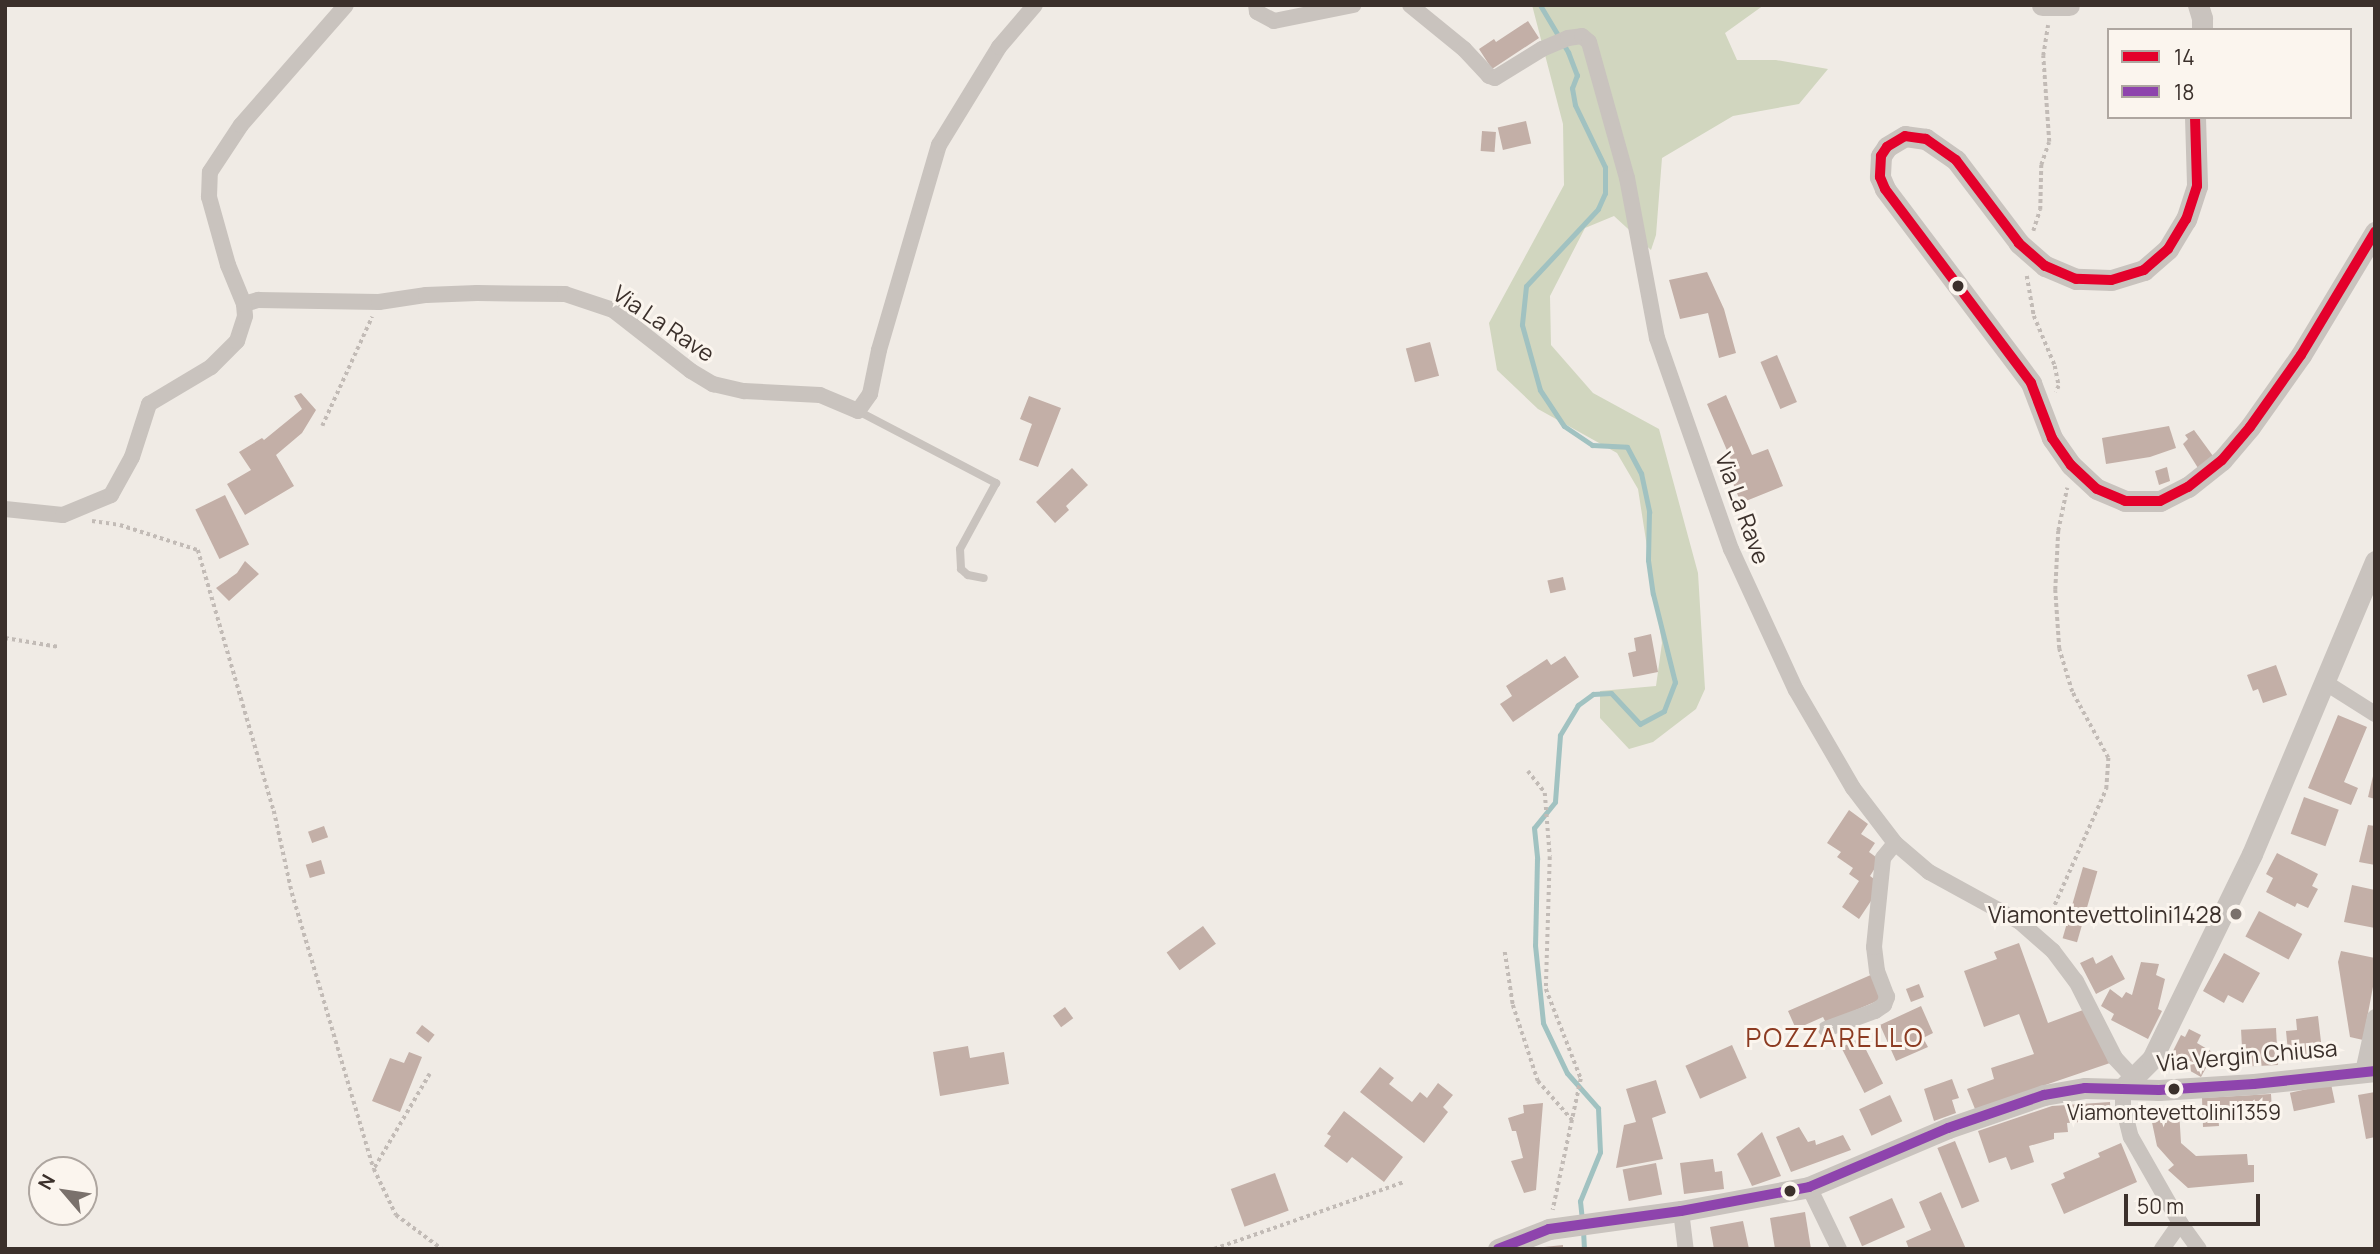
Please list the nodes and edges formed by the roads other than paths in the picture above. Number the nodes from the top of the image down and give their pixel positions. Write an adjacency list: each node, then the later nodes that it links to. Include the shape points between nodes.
1 (346, 5): 10 (street, via 241,125 210,172 209,197)
2 (1035, 5): 11 (street, via 999,47 939,145 878,350 870,394)
3 (1256, 5): 4 (street, via 1257,12 1274,21)
4 (1353, 5)
5 (1410, 5): 17 (street, Via La Rave, via 1495,78 1542,49 1575,37 1589,42 1614,124 1657,338 1731,549 1796,690 1853,788)
6 (2198, 5): 7 (street)
7 (2202, 28)
8 (2194, 119): 9 (street, via 2197,186 2186,219 2168,249 2144,270 2111,281 2076,279 2045,266 2026,251 1956,160 1916,135 1887,147 1879,166 1885,189 2031,383 2052,438 2071,465 2097,489 2125,501 2160,501 2222,460 2301,355)
9 (2375, 232)
10 (244, 304): 11 (street, Via La Rave, via 258,300 379,302 426,295 565,294 613,310 713,384 744,391 820,395); 12 (street, via 243,325 228,353 149,404 132,457 111,495 63,515)
11 (858, 411): 14 (lane, via 996,483 960,549 961,569)
12 (5, 509)
13 (2375, 561): 15 (street)
14 (984, 578)
15 (2326, 683): 16 (street); 21 (street, via 2252,854 2152,1059)
16 (2375, 714)
17 (1895, 843): 19 (street, via 1883,858 1874,947 1884,1005); 21 (street, Via La Rave, via 1929,872 2021,922 2039,937 2076,981)
18 (2375, 1017): 20 (street)
19 (1826, 1029)
20 (2369, 1072): 21 (street, Via Vergin Chiusa, via 2159,1090)
21 (2128, 1082): 22 (street, Via Vergin Chiusa, via 2044,1095 1948,1128); 24 (street, via 2123,1106 2132,1137)
22 (1810, 1187): 23 (street, Via Vergin Chiusa); 27 (street)
23 (1681, 1211): 25 (street, Via Vergin Chiusa, via 1555,1228); 26 (street)
24 (2180, 1223): 28 (street); 29 (street)
25 (1498, 1249)
26 (1686, 1249)
27 (1839, 1249)
28 (2162, 1249)
29 (2199, 1249)

